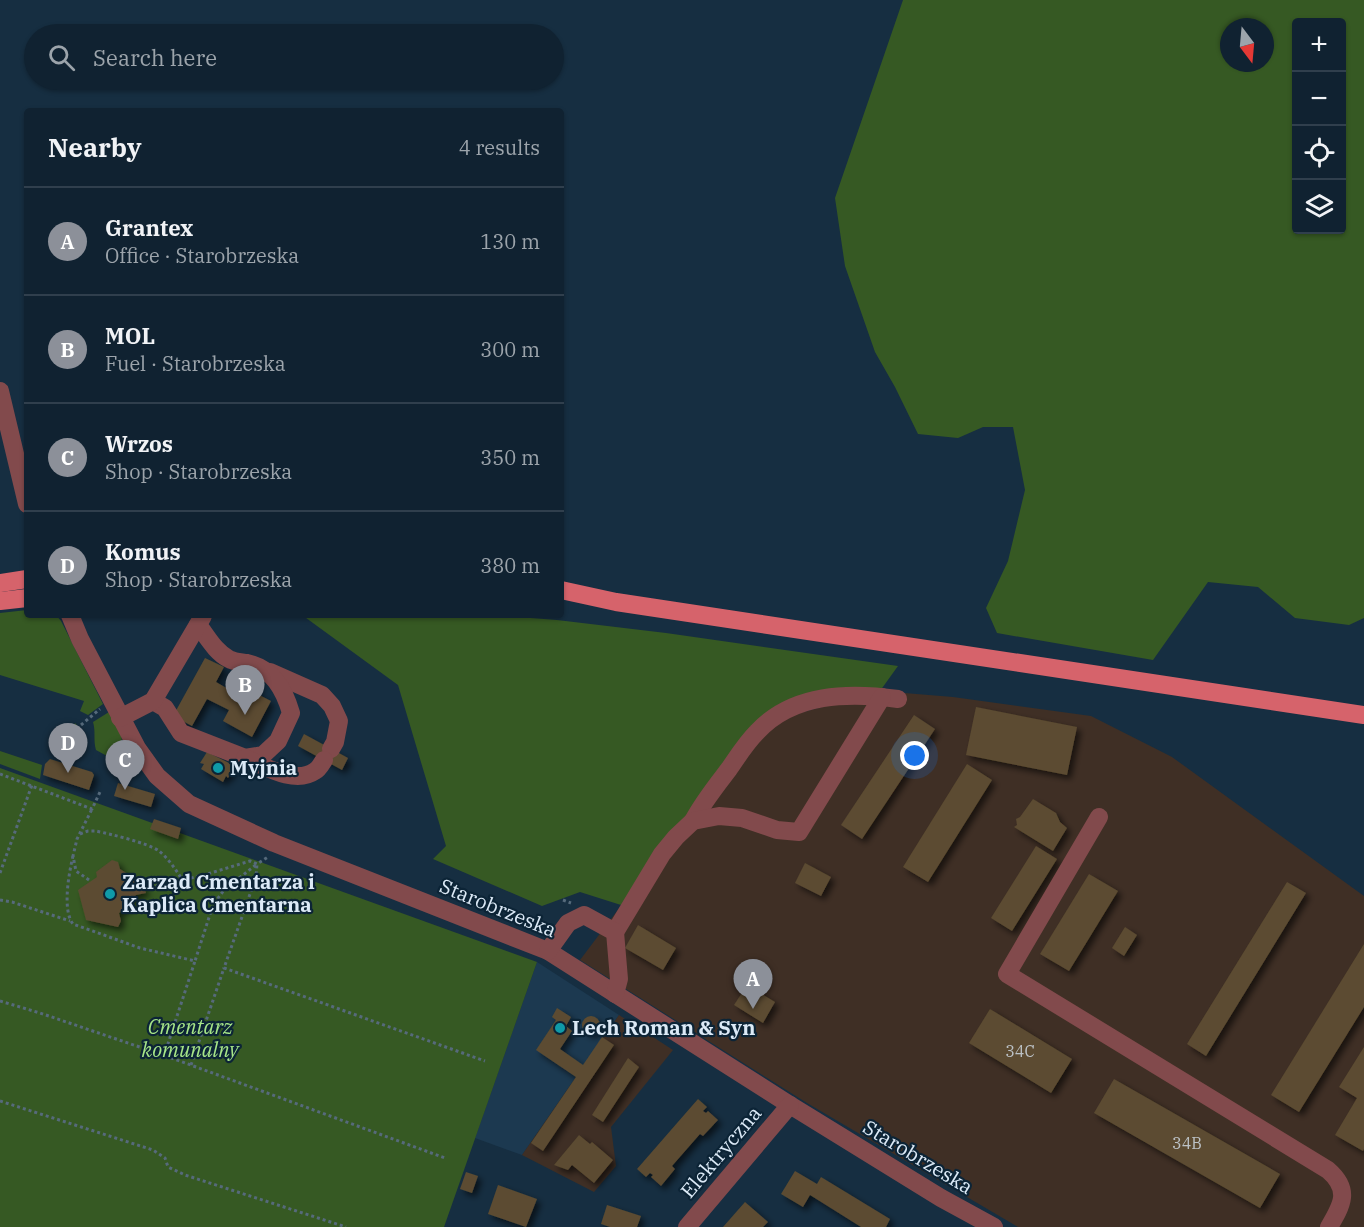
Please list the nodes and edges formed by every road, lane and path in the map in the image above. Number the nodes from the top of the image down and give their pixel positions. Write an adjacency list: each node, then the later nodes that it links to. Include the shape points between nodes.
1 (0, 391): 2 (street)
2 (24, 491)
3 (24, 579): 4 (main road)
4 (0, 583)
5 (564, 591): 9 (main road)
6 (24, 598): 8 (main road)
7 (564, 598): 9 (main road)
8 (0, 601)
9 (616, 602): 15 (main road)
10 (71, 618): 13 (street, Starobrzeska)
11 (201, 620): 12 (street, via 218,650 230,660); 14 (street)
12 (264, 669): 18 (street, via 279,683 291,712 279,741 263,754); 18 (street, via 322,695 339,721 335,742 316,771 297,777)
13 (111, 701): 16 (street, Starobrzeska); 17 (path)
14 (153, 701): 16 (street); 18 (street, via 165,708 181,733)
15 (1364, 715)
16 (120, 718): 26 (street, Starobrzeska, via 157,776 189,804)
17 (81, 725)
18 (245, 758)
19 (0, 774): 20 (path)
20 (32, 785): 22 (path); 29 (path)
21 (101, 790): 22 (path)
22 (92, 809): 25 (path)
23 (1099, 817): 50 (street, via 1006,974 1328,1170 1343,1194 1341,1207)
24 (693, 821): 24 (street, via 756,732 772,718 823,698 850,694 890,698 799,832 777,830 741,818 719,816); 35 (street, via 662,854)
25 (80, 834): 27 (path); 31 (path, via 104,833 159,851)
26 (274, 843): 28 (path, via 270,855); 36 (street, Starobrzeska)
27 (73, 856): 30 (path, via 76,871); 34 (path, via 67,900)
28 (257, 864): 31 (path, via 250,861); 37 (path, via 224,890 213,905); 38 (path)
29 (0, 873)
30 (89, 880)
31 (183, 880): 32 (path)
32 (144, 889)
33 (0, 900): 34 (path)
34 (70, 921): 37 (path, via 140,948)
35 (615, 932): 36 (street, via 584,915 568,923); 39 (street, via 619,979)
36 (548, 951): 39 (street, Starobrzeska)
37 (195, 961): 41 (path)
38 (224, 968): 42 (path); 43 (path)
39 (615, 994): 45 (street, Starobrzeska)
40 (0, 1001): 41 (path)
41 (164, 1056): 43 (path)
42 (485, 1061)
43 (191, 1065): 46 (path)
44 (0, 1101): 47 (path, via 153,1150 165,1158 168,1167 185,1175)
45 (790, 1106): 48 (street, Elektryczna); 49 (street, Starobrzeska)
46 (445, 1158)
47 (346, 1227)
48 (687, 1227)
49 (994, 1227)
50 (1329, 1227)

